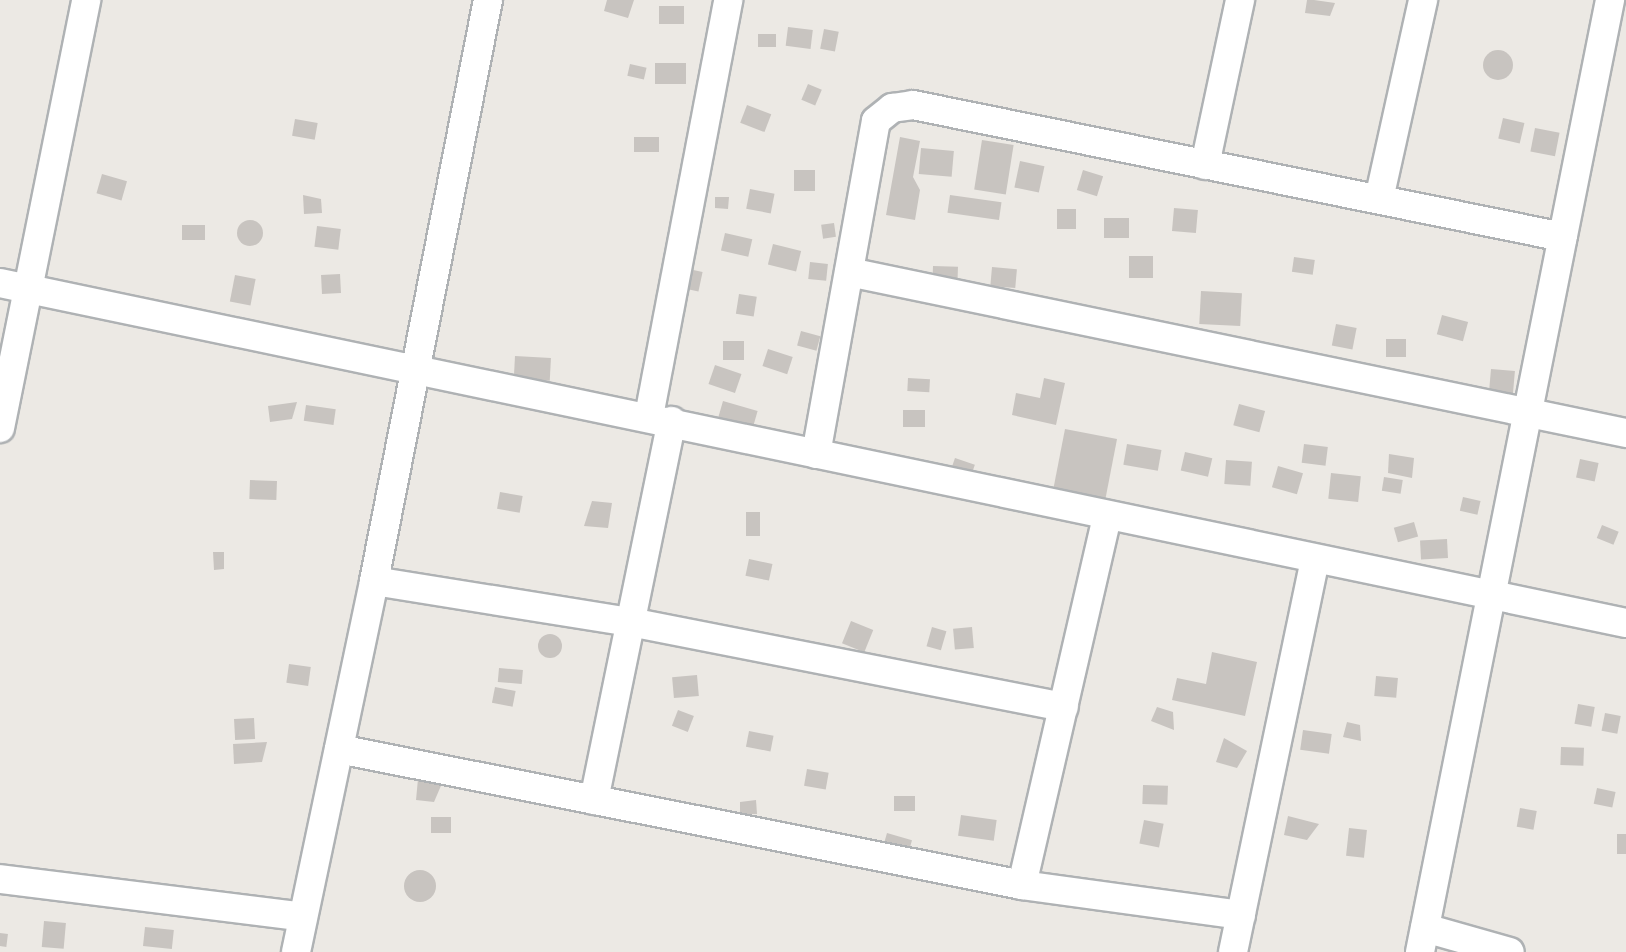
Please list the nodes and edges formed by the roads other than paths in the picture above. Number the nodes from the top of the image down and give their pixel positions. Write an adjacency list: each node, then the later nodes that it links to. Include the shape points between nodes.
1 (86, 0): 12 (street)
2 (488, 0): 13 (street)
3 (728, 0): 15 (street)
4 (1240, 0): 7 (street)
5 (1423, 0): 8 (street)
6 (1610, 0): 9 (street)
7 (1205, 165): 8 (street); 10 (street, via 913,105 892,108 876,121)
8 (1379, 200): 9 (street)
9 (1563, 237): 14 (street)
10 (849, 272): 14 (street); 18 (street)
11 (0, 283): 12 (street)
12 (28, 289): 13 (street); 16 (street)
13 (414, 369): 15 (street); 21 (street)
14 (1528, 413): 17 (street); 22 (street)
15 (660, 419): 18 (street); 23 (street)
16 (0, 428)
17 (1626, 433)
18 (816, 454): 19 (street)
19 (1107, 516): 20 (street); 25 (street)
20 (1315, 560): 22 (street); 30 (street)
21 (374, 581): 23 (street); 26 (street)
22 (1493, 592): 24 (street); 32 (street)
23 (630, 622): 25 (street); 27 (street)
24 (1626, 623)
25 (1064, 707): 29 (street)
26 (339, 749): 27 (street); 31 (street)
27 (594, 800): 29 (street)
28 (0, 879): 31 (street)
29 (1022, 885): 30 (street)
30 (1241, 915): 34 (street)
31 (303, 916): 33 (street)
32 (1423, 940): 35 (street)
33 (296, 952)
34 (1233, 952)
35 (1510, 952)

